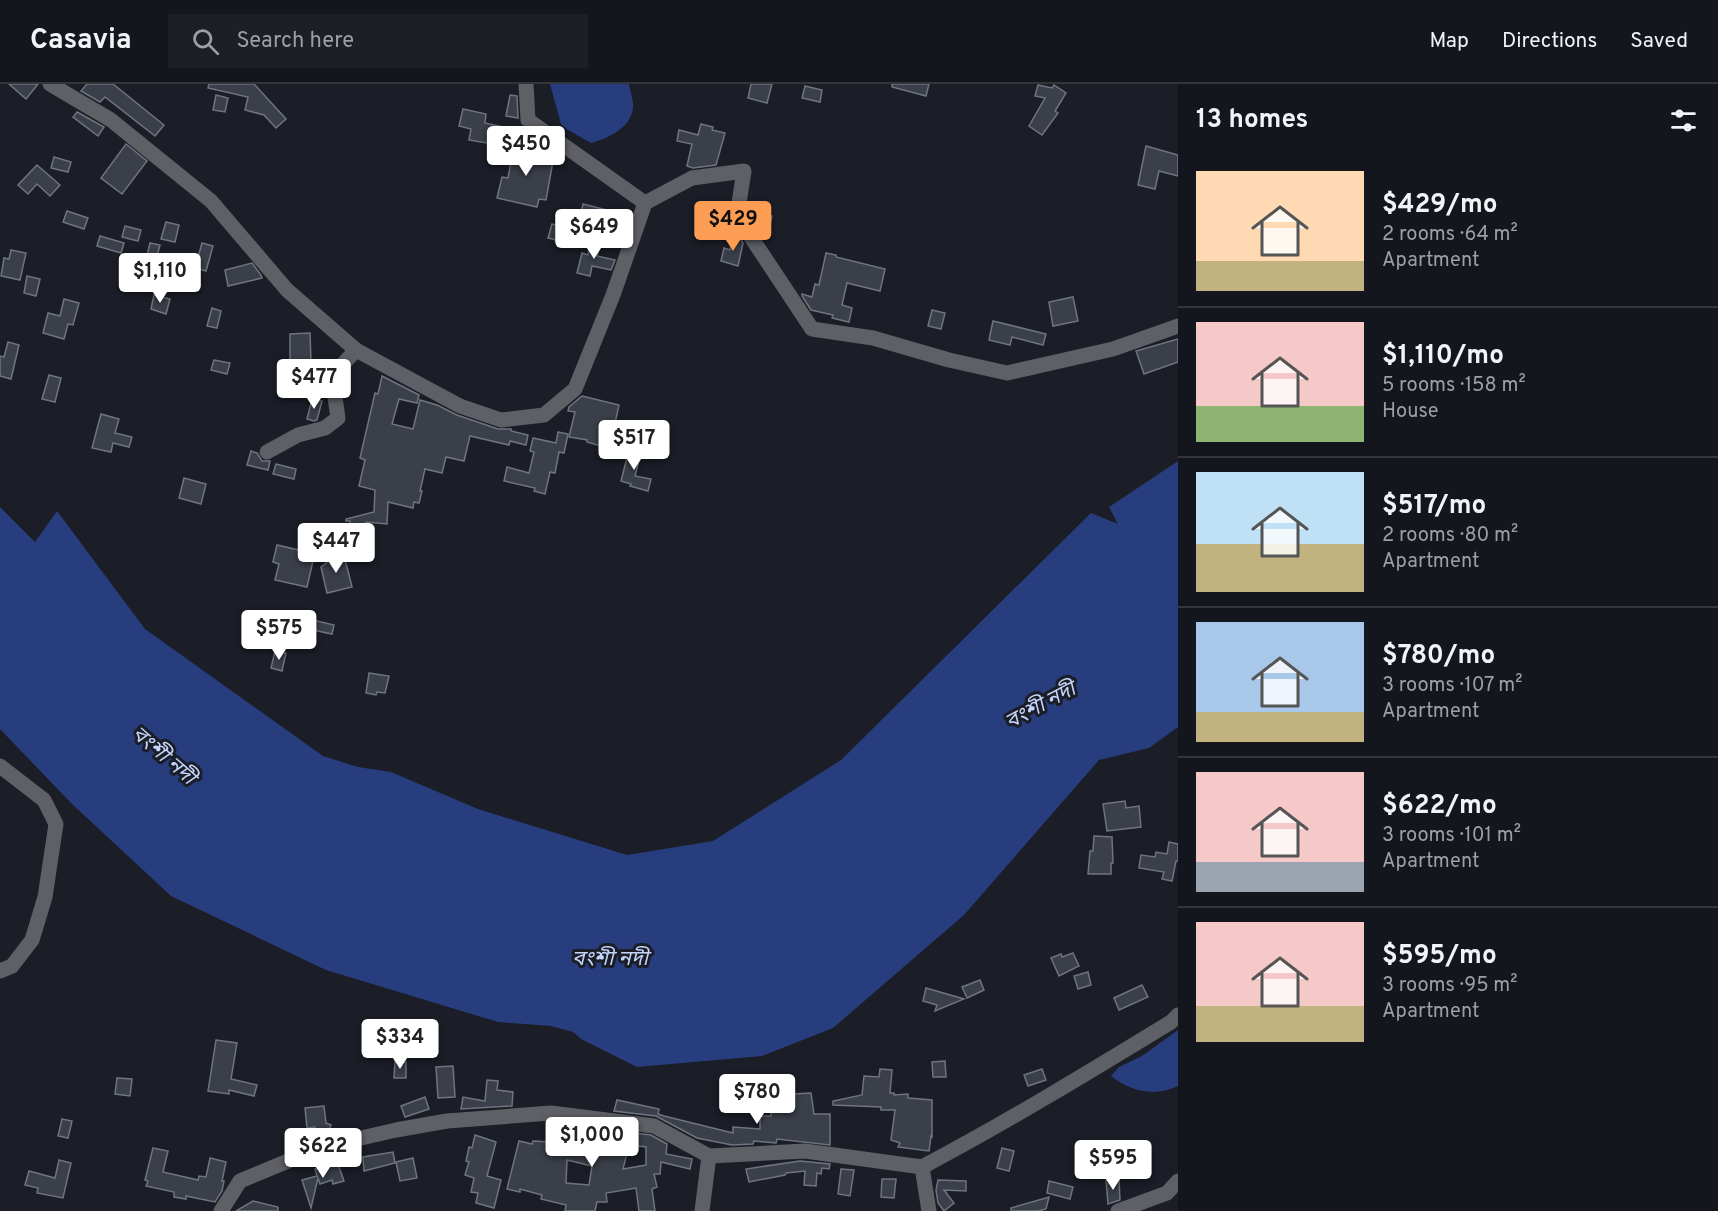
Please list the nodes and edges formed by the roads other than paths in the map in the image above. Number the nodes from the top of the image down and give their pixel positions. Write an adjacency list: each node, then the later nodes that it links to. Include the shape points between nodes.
1 (50, 84): 5 (street, via 111,120 211,201 287,290)
2 (526, 84): 3 (street, via 528,120)
3 (645, 203): 4 (street, via 692,178 744,171 737,216 812,329 873,338 1007,373 1113,349); 5 (street, via 614,295 575,389 544,415 501,420 460,406)
4 (1178, 326)
5 (356, 350): 6 (street, via 332,376 338,418 325,428 298,435)
6 (267, 453)
7 (0, 766): 8 (street, via 44,800 56,824 45,897 32,940 12,966)
8 (0, 971)
9 (1178, 1016): 11 (street)
10 (709, 1156): 11 (street, via 805,1150); 13 (street, via 654,1126 551,1113 447,1121 322,1147 240,1181); 14 (street)
11 (922, 1167): 15 (street)
12 (1178, 1181): 16 (street, via 1167,1193)
13 (221, 1211)
14 (702, 1211)
15 (929, 1211)
16 (1118, 1211)

